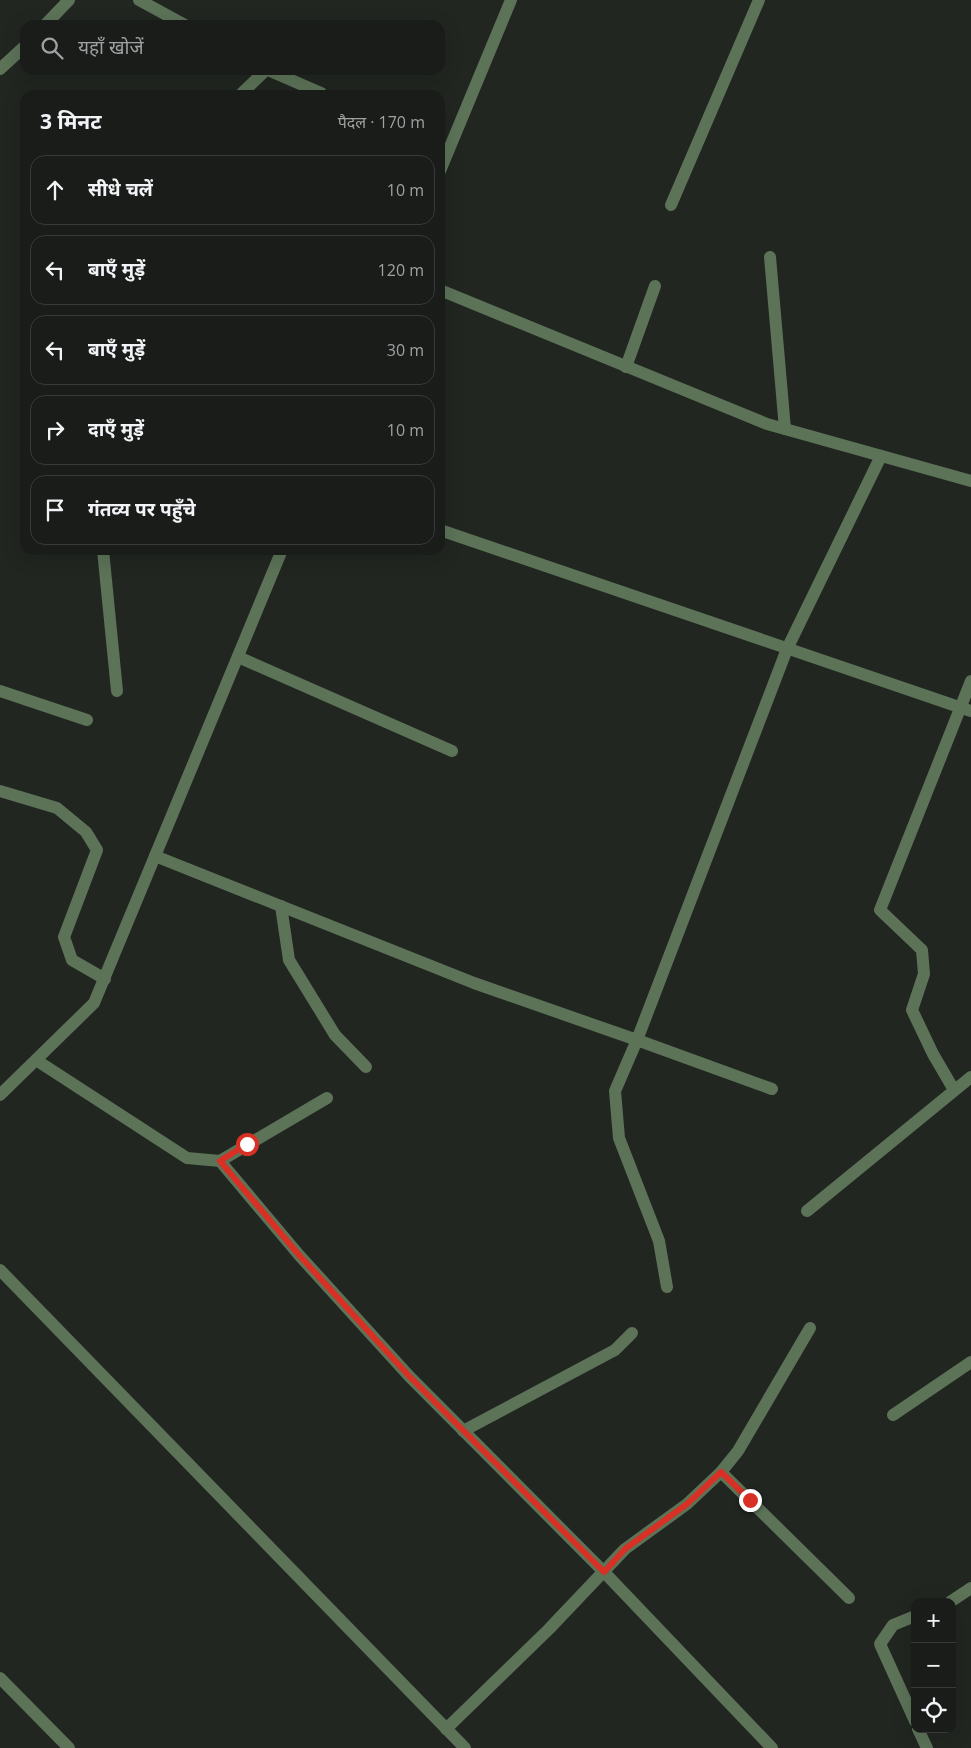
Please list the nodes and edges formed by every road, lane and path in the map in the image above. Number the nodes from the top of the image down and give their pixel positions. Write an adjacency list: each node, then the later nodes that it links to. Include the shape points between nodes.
1 (69, 0): 5 (street)
2 (139, 0): 6 (street)
3 (511, 0): 13 (street)
4 (759, 0): 14 (street)
5 (50, 20)
6 (176, 20)
7 (20, 51): 8 (street)
8 (0, 69)
9 (262, 75): 11 (street)
10 (279, 75): 12 (street)
11 (245, 90)
12 (315, 90)
13 (445, 158)
14 (671, 205)
15 (770, 257): 19 (street)
16 (656, 286): 18 (street)
17 (445, 292): 18 (street)
18 (626, 367): 19 (street)
19 (785, 429): 20 (street)
20 (881, 456): 21 (street); 25 (street)
21 (971, 481)
22 (445, 532): 25 (street)
23 (103, 555): 28 (street)
24 (280, 555): 26 (street)
25 (787, 649): 30 (street); 37 (street)
26 (238, 657): 32 (street); 34 (street)
27 (971, 681): 30 (street)
28 (117, 690)
29 (0, 691): 31 (street)
30 (966, 710): 42 (street, via 880,910 922,950 924,974 912,1010)
31 (87, 720)
32 (452, 751)
33 (0, 791): 36 (street, via 57,808 86,832 97,850 64,937 72,960)
34 (155, 856): 35 (street); 36 (street)
35 (281, 906): 37 (street, via 474,983); 39 (street, via 289,960 335,1036)
36 (104, 979): 38 (street, via 94,1003)
37 (636, 1040): 41 (street); 48 (street, via 616,1091 619,1138 659,1241)
38 (36, 1060): 43 (street); 45 (street, via 187,1158)
39 (366, 1067)
40 (971, 1077): 42 (street)
41 (772, 1090)
42 (954, 1090): 46 (street)
43 (0, 1095)
44 (327, 1098): 45 (street)
45 (220, 1161): 53 (street, via 299,1255 409,1376)
46 (807, 1211)
47 (0, 1270): 62 (street)
48 (667, 1287)
49 (810, 1328): 54 (street, via 738,1451)
50 (632, 1333): 53 (street, via 615,1350)
51 (971, 1362): 52 (street)
52 (893, 1415)
53 (464, 1431): 55 (street)
54 (721, 1472): 55 (street, via 687,1504 625,1549); 57 (street)
55 (604, 1572): 62 (street); 66 (street)
56 (971, 1588): 58 (street)
57 (849, 1598)
58 (956, 1598)
59 (911, 1618): 61 (street, via 893,1625 880,1644)
60 (0, 1678): 64 (street)
61 (911, 1712)
62 (446, 1729): 65 (street)
63 (920, 1733): 67 (street)
64 (69, 1748)
65 (465, 1748)
66 (772, 1748)
67 (927, 1748)

